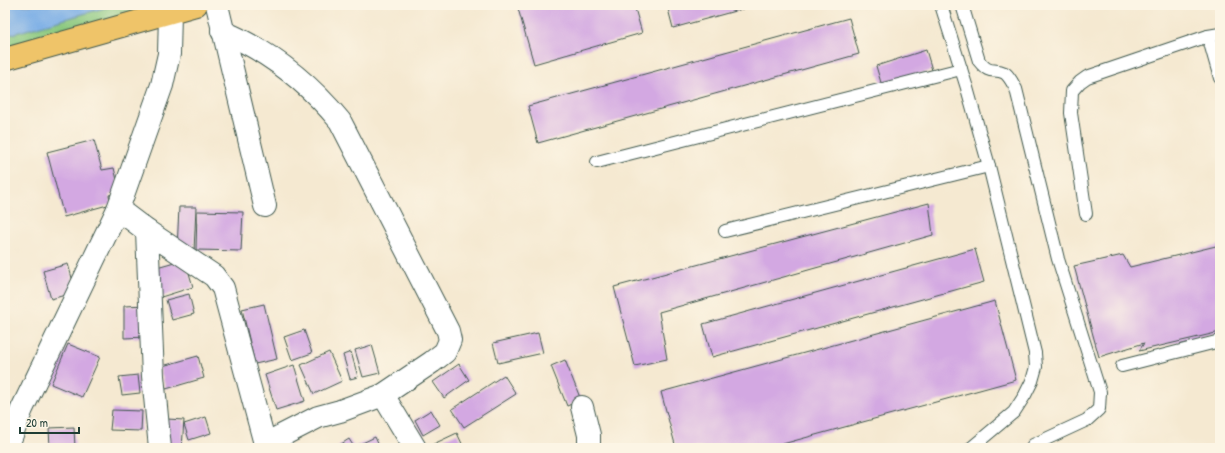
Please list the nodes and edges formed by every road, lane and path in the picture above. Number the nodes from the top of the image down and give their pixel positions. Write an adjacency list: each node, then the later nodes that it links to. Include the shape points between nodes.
1 (196, 5): 5 (main road)
2 (217, 5): 6 (street)
3 (941, 5): 9 (lane)
4 (962, 5): 29 (lane, via 979,61 984,68 1005,74 1016,89 1058,259 1100,392 1099,409 1087,420 1033,445)
5 (170, 13): 8 (main road); 14 (street, via 169,54 162,85)
6 (222, 31): 13 (street); 20 (street, via 243,40 298,78 326,103 340,120 448,331 450,340 444,352)
7 (1214, 35): 10 (lane); 15 (lane, via 1087,77 1072,91 1071,113)
8 (5, 59)
9 (961, 69): 11 (lane); 12 (lane)
10 (1220, 78)
11 (597, 162)
12 (989, 166): 17 (lane); 28 (lane, via 1035,353 1036,367 1032,381 1014,412)
13 (265, 206)
14 (118, 209): 16 (street); 22 (street)
15 (1086, 214)
16 (147, 230): 24 (street, via 214,276 223,288); 25 (street)
17 (725, 231)
18 (1220, 344): 19 (lane)
19 (1122, 366)
20 (383, 395): 24 (street, via 318,417); 26 (street)
21 (582, 407): 27 (street, via 589,435)
22 (14, 408): 23 (street)
23 (7, 446)
24 (265, 446)
25 (156, 447)
26 (414, 448)
27 (589, 448)
28 (971, 448)
29 (1032, 448)

